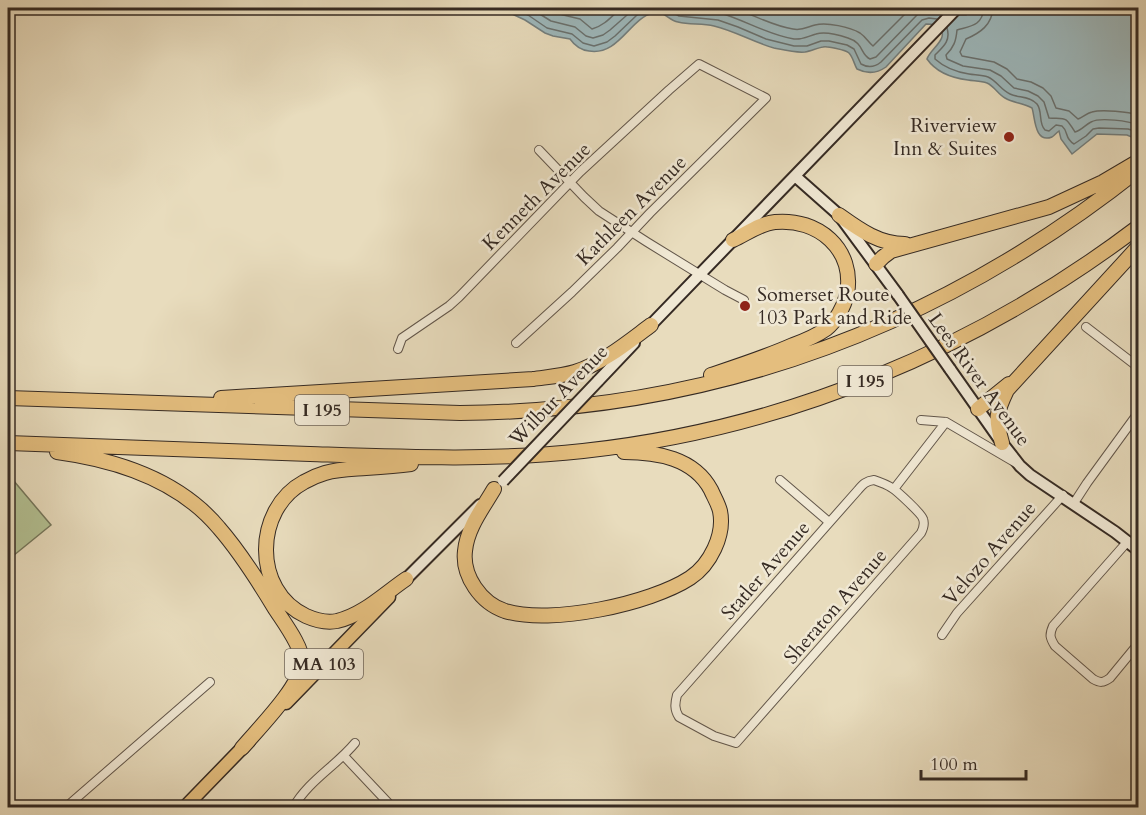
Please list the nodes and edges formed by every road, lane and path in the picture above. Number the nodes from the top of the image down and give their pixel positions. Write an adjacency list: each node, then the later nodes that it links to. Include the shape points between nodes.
1 (957, 8): 6 (main road, Wilbur Avenue / MA 103)
2 (766, 98): 7 (street, Kenneth Avenue, via 699,64); 10 (street, Kathleen Avenue)
3 (539, 150): 7 (street)
4 (1138, 161): 12 (highway, via 1049,207)
5 (1138, 170): 24 (highway, I 195, via 1014,258 902,317 784,363)
6 (795, 176): 8 (main road, Lees River Avenue); 11 (main road, Wilbur Avenue / MA 103)
7 (570, 182): 10 (street, via 599,211); 20 (street, Kenneth Avenue, via 459,297 402,338)
8 (839, 215): 12 (highway, via 885,242); 14 (main road, Lees River Avenue)
9 (1138, 227): 32 (highway, I 195, via 995,321 856,385 710,429 635,444)
10 (632, 232): 15 (street); 19 (street, Kathleen Avenue)
11 (733, 240): 15 (main road, Wilbur Avenue / MA 103); 24 (highway, via 772,222 794,222 814,228 833,243 846,265 849,277 841,310 826,329 810,338)
12 (922, 242): 14 (highway, via 891,251)
13 (1138, 246): 21 (highway)
14 (876, 264): 26 (main road, Lees River Avenue, bridge)
15 (700, 274): 16 (street); 17 (main road, Wilbur Avenue / MA 103)
16 (744, 300)
17 (651, 325): 25 (highway, via 589,366 549,377); 36 (main road, Wilbur Avenue / MA 103, bridge)
18 (1086, 327): 22 (street)
19 (516, 343)
20 (398, 349)
21 (1030, 365): 26 (highway); 30 (highway, via 1007,390 999,409 997,422)
22 (1138, 367)
23 (8, 398): 25 (highway, I 195)
24 (636, 399): 25 (highway, I 195, via 535,411 468,413)
25 (129, 403)
26 (978, 409): 30 (main road, Lees River Avenue)
27 (1138, 413): 39 (street)
28 (921, 420): 29 (street)
29 (946, 422): 34 (street); 37 (street)
30 (1002, 443): 34 (main road, Lees River Avenue)
31 (8, 444): 33 (highway, I 195); 49 (highway, via 102,460 148,476 205,513 244,559 301,650 302,663 289,693)
32 (559, 453): 33 (highway, I 195); 36 (highway, via 647,453 676,459 694,469 708,484 720,512 719,537 709,561 677,585 603,609 532,615 503,610 476,590 465,561 472,527)
33 (482, 457): 43 (highway, via 325,473 292,490 278,506 266,543 267,567 274,588 298,612 333,622 359,613)
34 (1020, 466): 38 (main road, Lees River Avenue)
35 (780, 480): 40 (street)
36 (499, 485): 43 (main road, Wilbur Avenue / MA 103)
37 (894, 489): 40 (street, Statler Avenue, via 868,481); 47 (street, Sheraton Avenue, via 923,518 921,533 736,744 685,721)
38 (1063, 495): 39 (main road, Lees River Avenue); 44 (street, Velozo Avenue, via 957,613)
39 (1074, 503): 41 (main road, Lees River Avenue)
40 (829, 522): 47 (street, Statler Avenue, via 677,695)
41 (1128, 541): 42 (main road, Lees River Avenue); 45 (street, via 1053,626 1050,639 1100,682 1110,678)
42 (1138, 550)
43 (406, 579): 49 (main road, Wilbur Avenue / MA 103)
44 (942, 635)
45 (1138, 644)
46 (210, 682): 51 (street)
47 (675, 705)
48 (355, 743): 50 (street)
49 (242, 748): 52 (main road, Wilbur Avenue / MA 103)
50 (344, 756): 53 (street, via 305,789); 54 (street)
51 (65, 807)
52 (184, 807)
53 (293, 807)
54 (393, 807)

